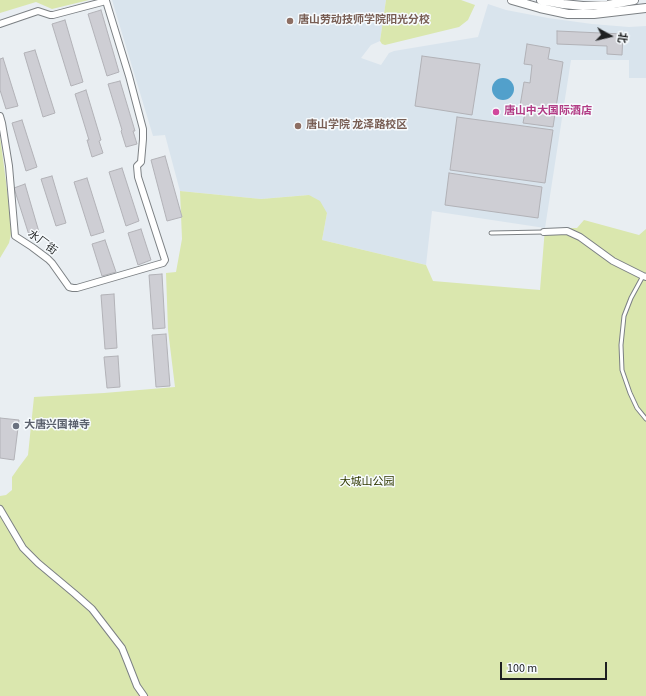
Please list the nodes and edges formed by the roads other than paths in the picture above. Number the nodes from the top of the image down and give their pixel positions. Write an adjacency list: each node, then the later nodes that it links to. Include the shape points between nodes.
1 (512, 0): 4 (main road, via 568,14 594,14)
2 (541, 0): 3 (main road, via 583,6)
3 (634, 0)
4 (644, 5)
5 (0, 24): 6 (street, 水厂街, via 38,11 53,15 106,1 143,130 141,162 137,166 138,177 165,260 163,263 77,288 69,287 48,259 15,236 9,166)
6 (0, 116)
7 (544, 232): 8 (lane); 9 (street, via 567,232 580,237 613,261)
8 (491, 233)
9 (644, 277): 10 (lane, via 624,316 621,345 622,370 636,408)
10 (646, 419)
11 (0, 509): 12 (street, via 23,548 92,610 122,648 137,686)
12 (144, 696)

